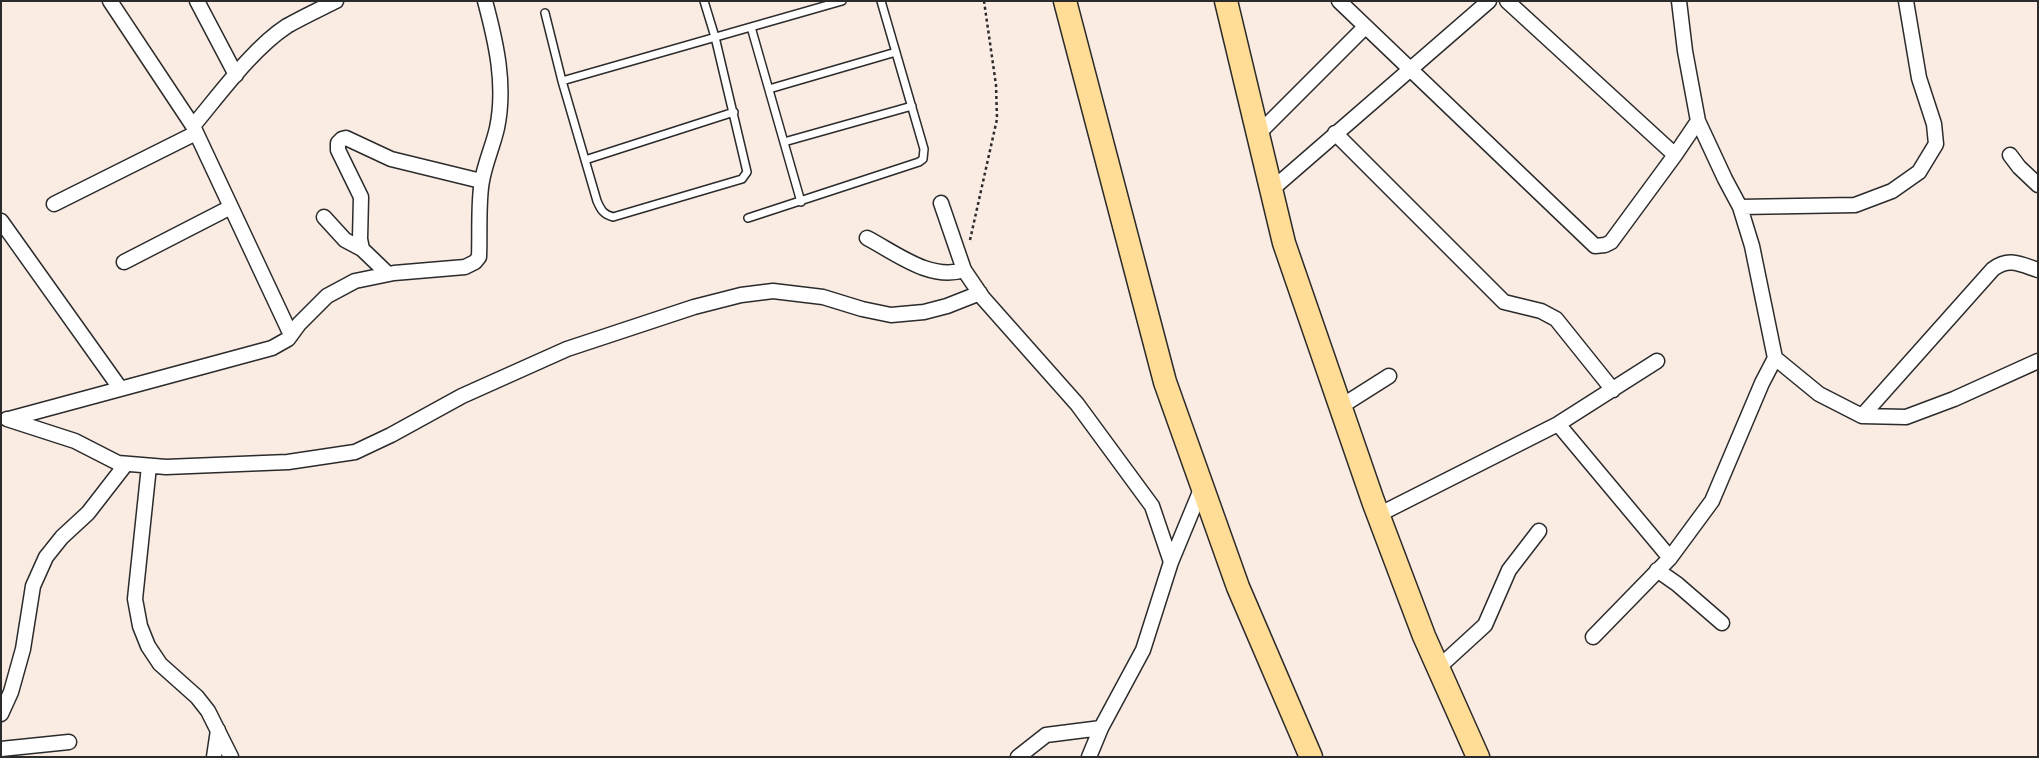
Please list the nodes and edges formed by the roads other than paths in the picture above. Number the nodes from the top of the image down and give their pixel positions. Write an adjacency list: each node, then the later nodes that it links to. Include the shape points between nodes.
1 (110, 1): 27 (street)
2 (197, 1): 21 (street)
3 (336, 1): 21 (street, via 287,27)
4 (486, 1): 34 (street, via 499,66 499,98 497,127)
5 (704, 1): 18 (lane)
6 (842, 1): 16 (lane)
7 (881, 1): 19 (lane)
8 (1065, 1): 65 (highway, via 1165,382)
9 (1226, 1): 29 (highway)
10 (1339, 1): 17 (street)
11 (1490, 1): 20 (street)
12 (1507, 1): 31 (street)
13 (1679, 1): 26 (street)
14 (1906, 1): 41 (street, via 1919,78 1934,124 1936,144 1919,172 1892,191 1855,205)
15 (544, 13): 22 (lane)
16 (751, 27): 18 (lane); 23 (lane)
17 (1365, 27): 20 (street); 29 (street)
18 (715, 38): 22 (lane); 25 (lane)
19 (896, 52): 23 (lane); 24 (lane)
20 (1410, 70): 28 (street); 31 (street, via 1595,246 1611,242)
21 (236, 75): 27 (street)
22 (562, 81): 33 (lane)
23 (769, 89): 30 (lane)
24 (912, 106): 30 (lane); 37 (lane, via 924,149 923,159)
25 (734, 112): 33 (lane); 33 (lane, via 747,167 742,180 613,217 601,210)
26 (1698, 121): 31 (street); 41 (street)
27 (195, 130): 39 (street); 40 (street)
28 (1335, 133): 36 (street); 58 (street, via 1504,302 1542,311 1556,319)
29 (1258, 134): 36 (highway)
30 (784, 142): 37 (lane)
31 (1675, 155)
32 (2010, 155): 35 (street)
33 (585, 160)
34 (481, 181): 46 (street, via 390,158 346,138 342,140 338,143 338,150 361,197); 50 (street, via 480,257 475,262 455,269)
35 (2038, 185)
36 (1270, 191): 59 (highway, via 1284,243)
37 (801, 202): 43 (lane)
38 (941, 203): 48 (street)
39 (54, 204)
40 (231, 207): 47 (street); 52 (street)
41 (1740, 207): 53 (street, via 1752,246)
42 (324, 218): 46 (street, via 345,240)
43 (748, 218)
44 (1, 221): 57 (street)
45 (867, 238): 48 (street, via 924,268 943,273)
46 (362, 249): 50 (street)
47 (124, 262)
48 (964, 270): 51 (street)
49 (2038, 270): 60 (street, via 2019,263 2002,262 1993,269)
50 (388, 274): 52 (street, via 355,281 327,296 298,324)
51 (980, 294): 64 (street, via 924,312 891,315 823,297 773,291 741,295 694,307 567,349 462,396 391,436 355,452 288,462); 69 (street, via 1077,404 1152,506)
52 (291, 335): 57 (street, via 272,348)
53 (1775, 358): 60 (street, via 1819,394); 68 (street, via 1712,501)
54 (1657, 361): 58 (street)
55 (2038, 361): 60 (street, via 1954,399 1906,417)
56 (1389, 376): 59 (street)
57 (120, 388): 61 (street)
58 (1613, 390): 62 (street)
59 (1340, 407): 66 (highway)
60 (1862, 416)
61 (4, 420): 63 (street, via 74,440 118,463)
62 (1558, 424): 66 (street); 68 (street)
63 (126, 464): 64 (street); 74 (street, via 88,514 62,537 46,557 33,586 23,649 11,692)
64 (149, 466): 76 (street, via 135,599 140,626 148,646 160,664 197,697)
65 (1202, 487): 69 (street); 83 (highway, via 1238,587)
66 (1378, 515): 73 (highway)
67 (1539, 531): 73 (street, via 1509,570 1485,625)
68 (1670, 558): 70 (street)
69 (1171, 562): 75 (street, via 1143,650)
70 (1657, 570): 71 (street); 72 (street)
71 (1722, 623)
72 (1593, 637)
73 (1438, 668): 84 (highway)
74 (1, 714)
75 (1102, 728): 81 (street, via 1046,734); 82 (street)
76 (218, 729): 79 (street); 80 (street)
77 (69, 742): 78 (street)
78 (1, 749)
79 (214, 757)
80 (231, 757)
81 (1018, 757)
82 (1089, 757)
83 (1311, 757)
84 (1478, 757)

